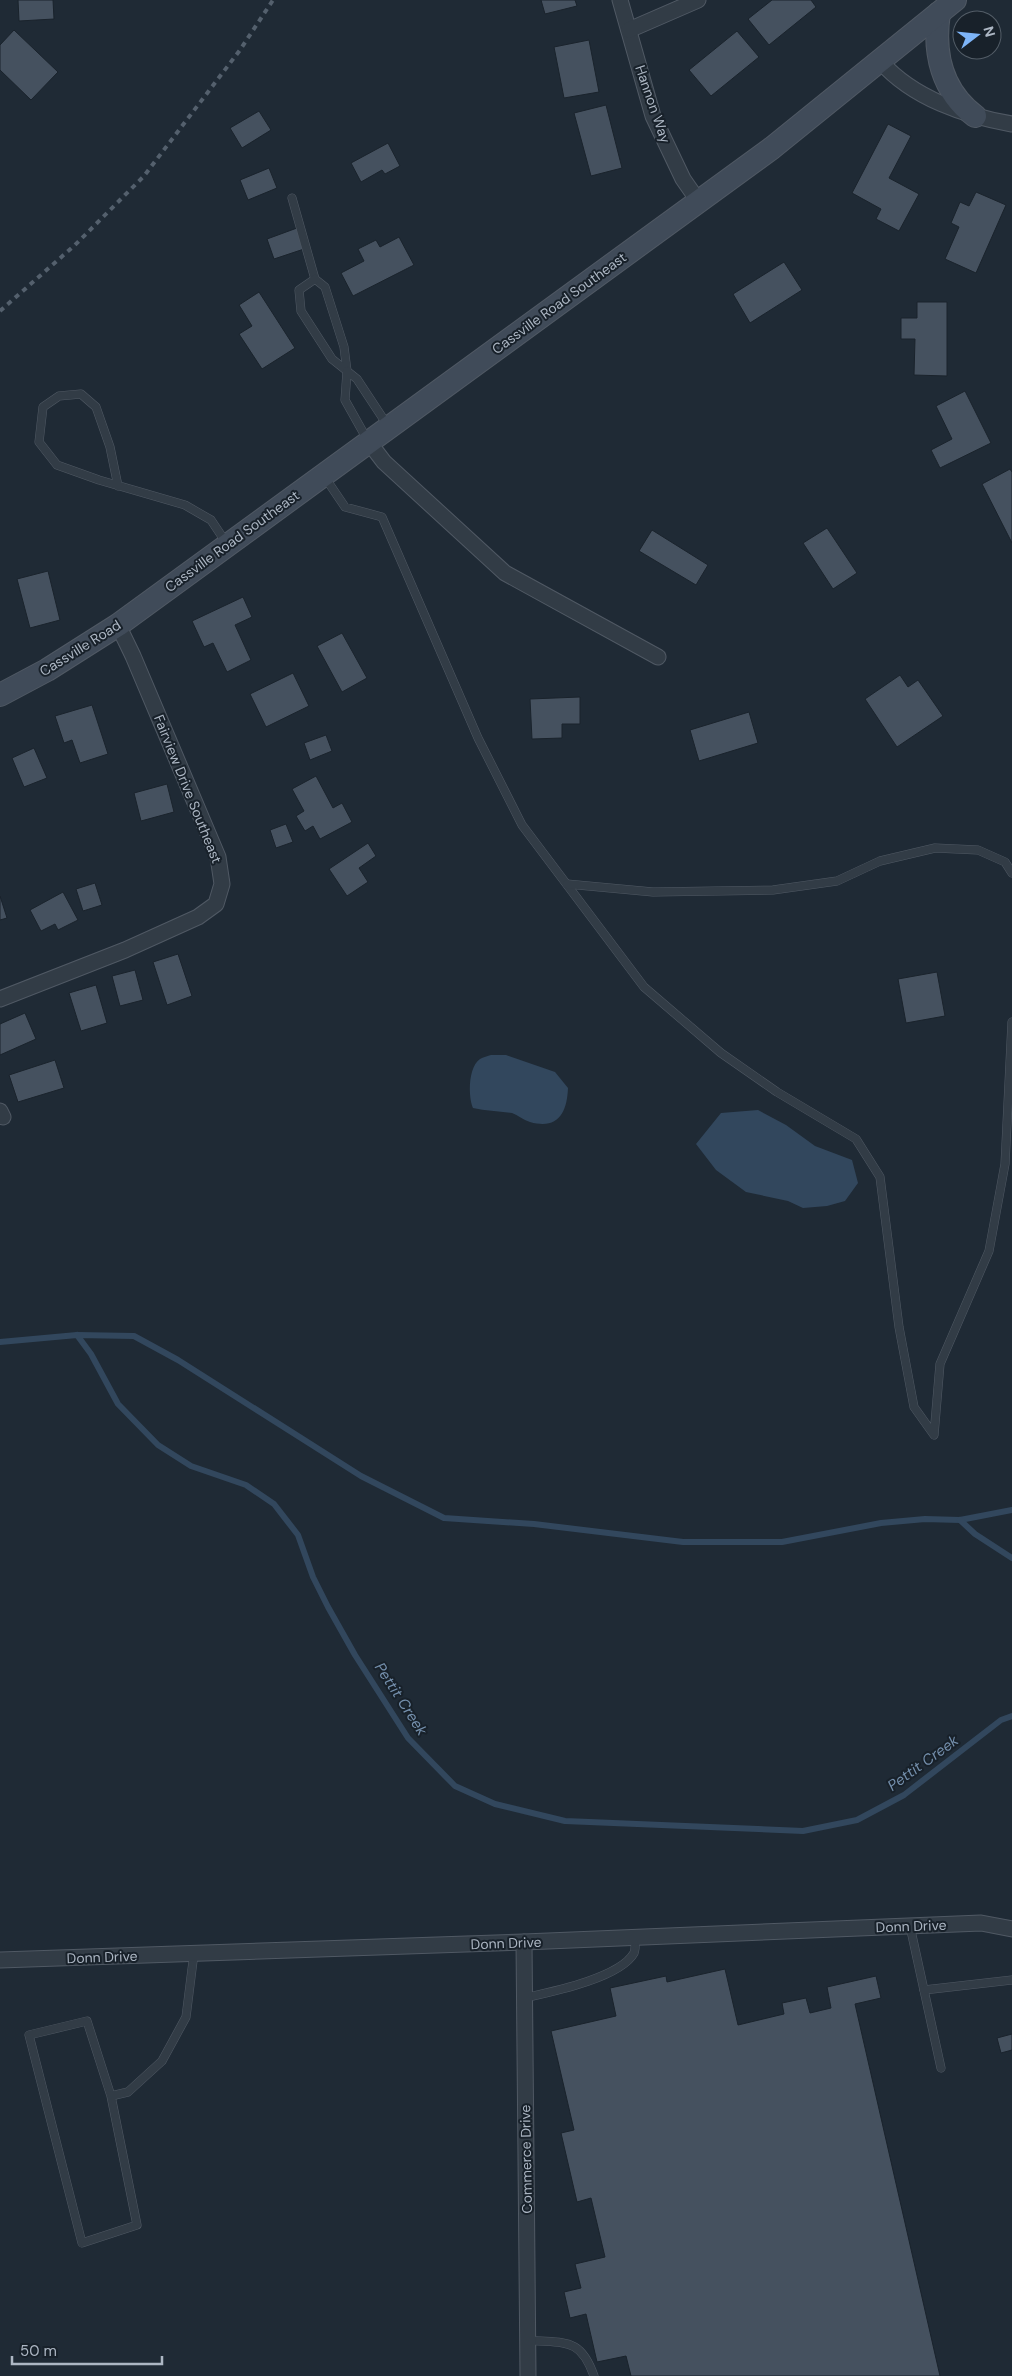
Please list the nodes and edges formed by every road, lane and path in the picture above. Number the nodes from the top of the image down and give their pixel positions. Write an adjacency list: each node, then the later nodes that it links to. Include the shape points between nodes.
1 (620, 0): 4 (street, Hannon Way)
2 (698, 0): 4 (street)
3 (947, 7): 5 (main road, Cassville Road Southeast); 6 (main road, via 937,43 940,67 953,93)
4 (629, 30): 9 (street, Hannon Way, via 653,116 679,171)
5 (881, 62): 6 (street, via 914,88); 9 (main road, Cassville Road Southeast)
6 (975, 116): 7 (street)
7 (1012, 124)
8 (292, 198): 10 (lane)
9 (699, 202): 12 (main road, Cassville Road Southeast)
10 (314, 279): 11 (lane, via 324,287 344,347); 11 (lane, via 298,290 301,311 332,359)
11 (347, 371): 12 (lane, via 357,379); 13 (lane, via 345,400)
12 (388, 426): 13 (main road, Cassville Road Southeast)
13 (368, 441): 14 (main road, Cassville Road Southeast); 19 (street, via 384,462 505,573)
14 (323, 474): 16 (main road, Cassville Road Southeast); 22 (lane, via 345,507 382,517 478,738 522,825)
15 (118, 486): 15 (lane, via 57,465 39,442 43,407 60,396 81,394 96,407 110,447); 16 (lane, via 185,505 211,520)
16 (227, 544): 17 (main road, Cassville Road Southeast)
17 (157, 596): 18 (main road, Cassville Road)
18 (118, 624): 20 (main road, Cassville Road, via 47,670); 23 (street, Fairview Drive Southeast, via 218,857 222,884 216,904 190,921)
19 (658, 656)
20 (0, 695)
21 (1012, 873): 22 (lane, via 1005,862 978,850 935,848 880,861 837,881 773,890 653,892)
22 (567, 884): 24 (lane, via 644,987 720,1053 856,1139 880,1177 899,1327 914,1407 934,1435 940,1364 988,1251 1002,1184)
23 (0, 1000)
24 (1012, 1022)
25 (910, 1926): 26 (street, Donn Drive, via 981,1923); 27 (street, Donn Drive); 32 (lane)
26 (1012, 1929)
27 (635, 1937): 28 (street, Donn Drive); 33 (lane, via 636,1951 615,1970)
28 (524, 1942): 29 (street, Donn Drive); 33 (street, Commerce Drive)
29 (194, 1954): 30 (street, Donn Drive); 35 (lane, via 186,2017 162,2061 128,2092)
30 (0, 1960)
31 (1012, 1980): 32 (lane)
32 (924, 1990): 34 (lane)
33 (524, 1998): 36 (street, Commerce Drive)
34 (941, 2068)
35 (111, 2096): 35 (lane, via 137,2226 82,2243 29,2035 87,2021)
36 (527, 2340): 37 (street, Commerce Drive); 38 (lane, via 575,2346 588,2358)
37 (528, 2376)
38 (594, 2376)

